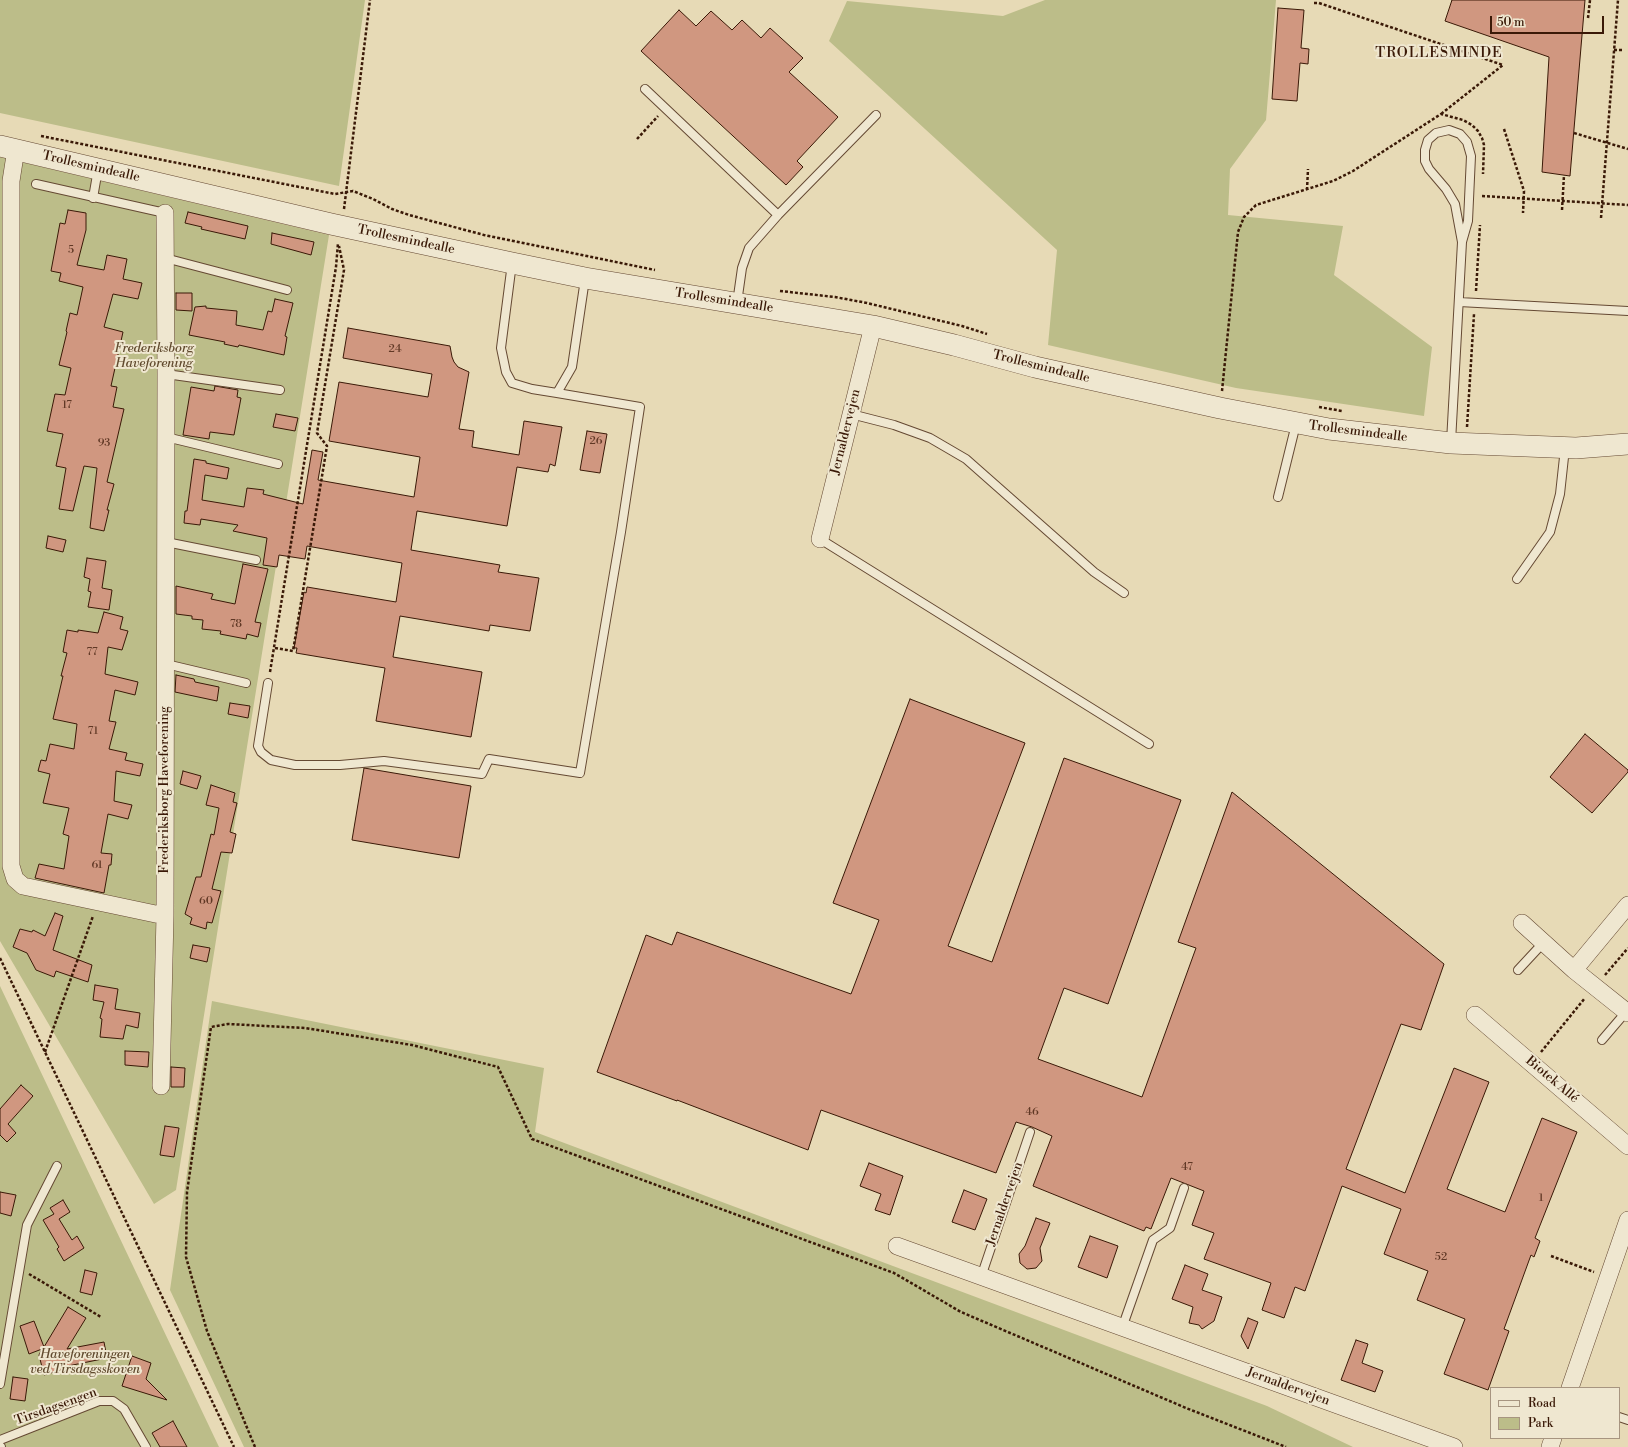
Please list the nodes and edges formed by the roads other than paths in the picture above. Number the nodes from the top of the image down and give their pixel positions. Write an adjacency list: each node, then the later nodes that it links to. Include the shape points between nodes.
1 (645, 89): 8 (lane)
2 (876, 115): 8 (lane)
3 (8, 148): 4 (street, Trollesmindealle); 9 (street, via 11,181)
4 (98, 169): 6 (lane); 12 (street, Trollesmindealle)
5 (36, 184): 6 (lane)
6 (93, 198): 7 (lane)
7 (165, 213): 11 (street, Frederiksborg Haveforening)
8 (778, 215): 16 (lane, via 749,248 742,268)
9 (6, 236): 40 (street, via 10,866 15,879 23,886)
10 (1462, 242): 10 (lane, via 1455,204 1425,161 1428,140 1436,133 1449,130 1460,134 1467,142 1471,156 1468,221); 15 (lane)
11 (165, 258): 14 (lane); 19 (street, Frederiksborg Haveforening)
12 (512, 264): 13 (street, Trollesmindealle); 21 (lane, via 501,348 506,372 512,383)
13 (585, 278): 16 (street, Trollesmindealle); 21 (lane, via 572,367)
14 (287, 290)
15 (1459, 302): 17 (lane); 25 (lane)
16 (737, 303): 18 (street, Trollesmindealle)
17 (1628, 311)
18 (873, 326): 22 (street, Jernaldervejen); 23 (street, Trollesmindealle, via 1035,367 1221,394)
19 (166, 374): 20 (lane); 24 (street, Frederiksborg Haveforening)
20 (280, 390)
21 (557, 393): 37 (lane, via 640,407 580,773 488,759 482,774 384,760 340,765 296,765 272,760 261,752 258,746)
22 (851, 414): 30 (street, Jernaldervejen); 34 (lane, via 930,438 966,459 1094,572)
23 (1296, 423): 25 (street, Trollesmindealle); 29 (lane)
24 (166, 436): 28 (lane); 31 (street, Frederiksborg Haveforening)
25 (1451, 443): 27 (street, Trollesmindealle)
26 (1628, 444): 27 (street, Trollesmindealle)
27 (1565, 448): 33 (lane, via 1560,494 1550,532)
28 (278, 464)
29 (1278, 496)
30 (820, 539): 38 (lane)
31 (166, 542): 32 (lane); 35 (street, Frederiksborg Haveforening)
32 (256, 560)
33 (1516, 579)
34 (1124, 593)
35 (166, 664): 36 (lane); 40 (street, Frederiksborg Haveforening)
36 (246, 683)
37 (268, 684)
38 (1149, 744)
39 (1628, 905): 44 (street)
40 (165, 916): 48 (street, Frederiksborg Haveforening)
41 (1522, 923): 42 (street)
42 (1544, 942): 43 (lane); 44 (street)
43 (1518, 970)
44 (1574, 970): 45 (street)
45 (1627, 1012): 47 (lane)
46 (1475, 1015): 50 (street, Biotek Allé)
47 (1602, 1040)
48 (161, 1086)
49 (1030, 1132): 55 (lane, Jernaldervejen)
50 (1628, 1146)
51 (57, 1166): 57 (lane, via 27,1225)
52 (1184, 1188): 56 (lane, via 1170,1228 1153,1240)
53 (1628, 1220): 58 (street)
54 (897, 1246): 55 (street, Jernaldervejen)
55 (980, 1277): 56 (street, Jernaldervejen)
56 (1122, 1328): 61 (street, Jernaldervejen)
57 (0, 1384)
58 (1570, 1387)
59 (0, 1440): 60 (lane, Tirsdagsengen, via 99,1401 112,1401 124,1409)
60 (146, 1447)
61 (1454, 1447)

